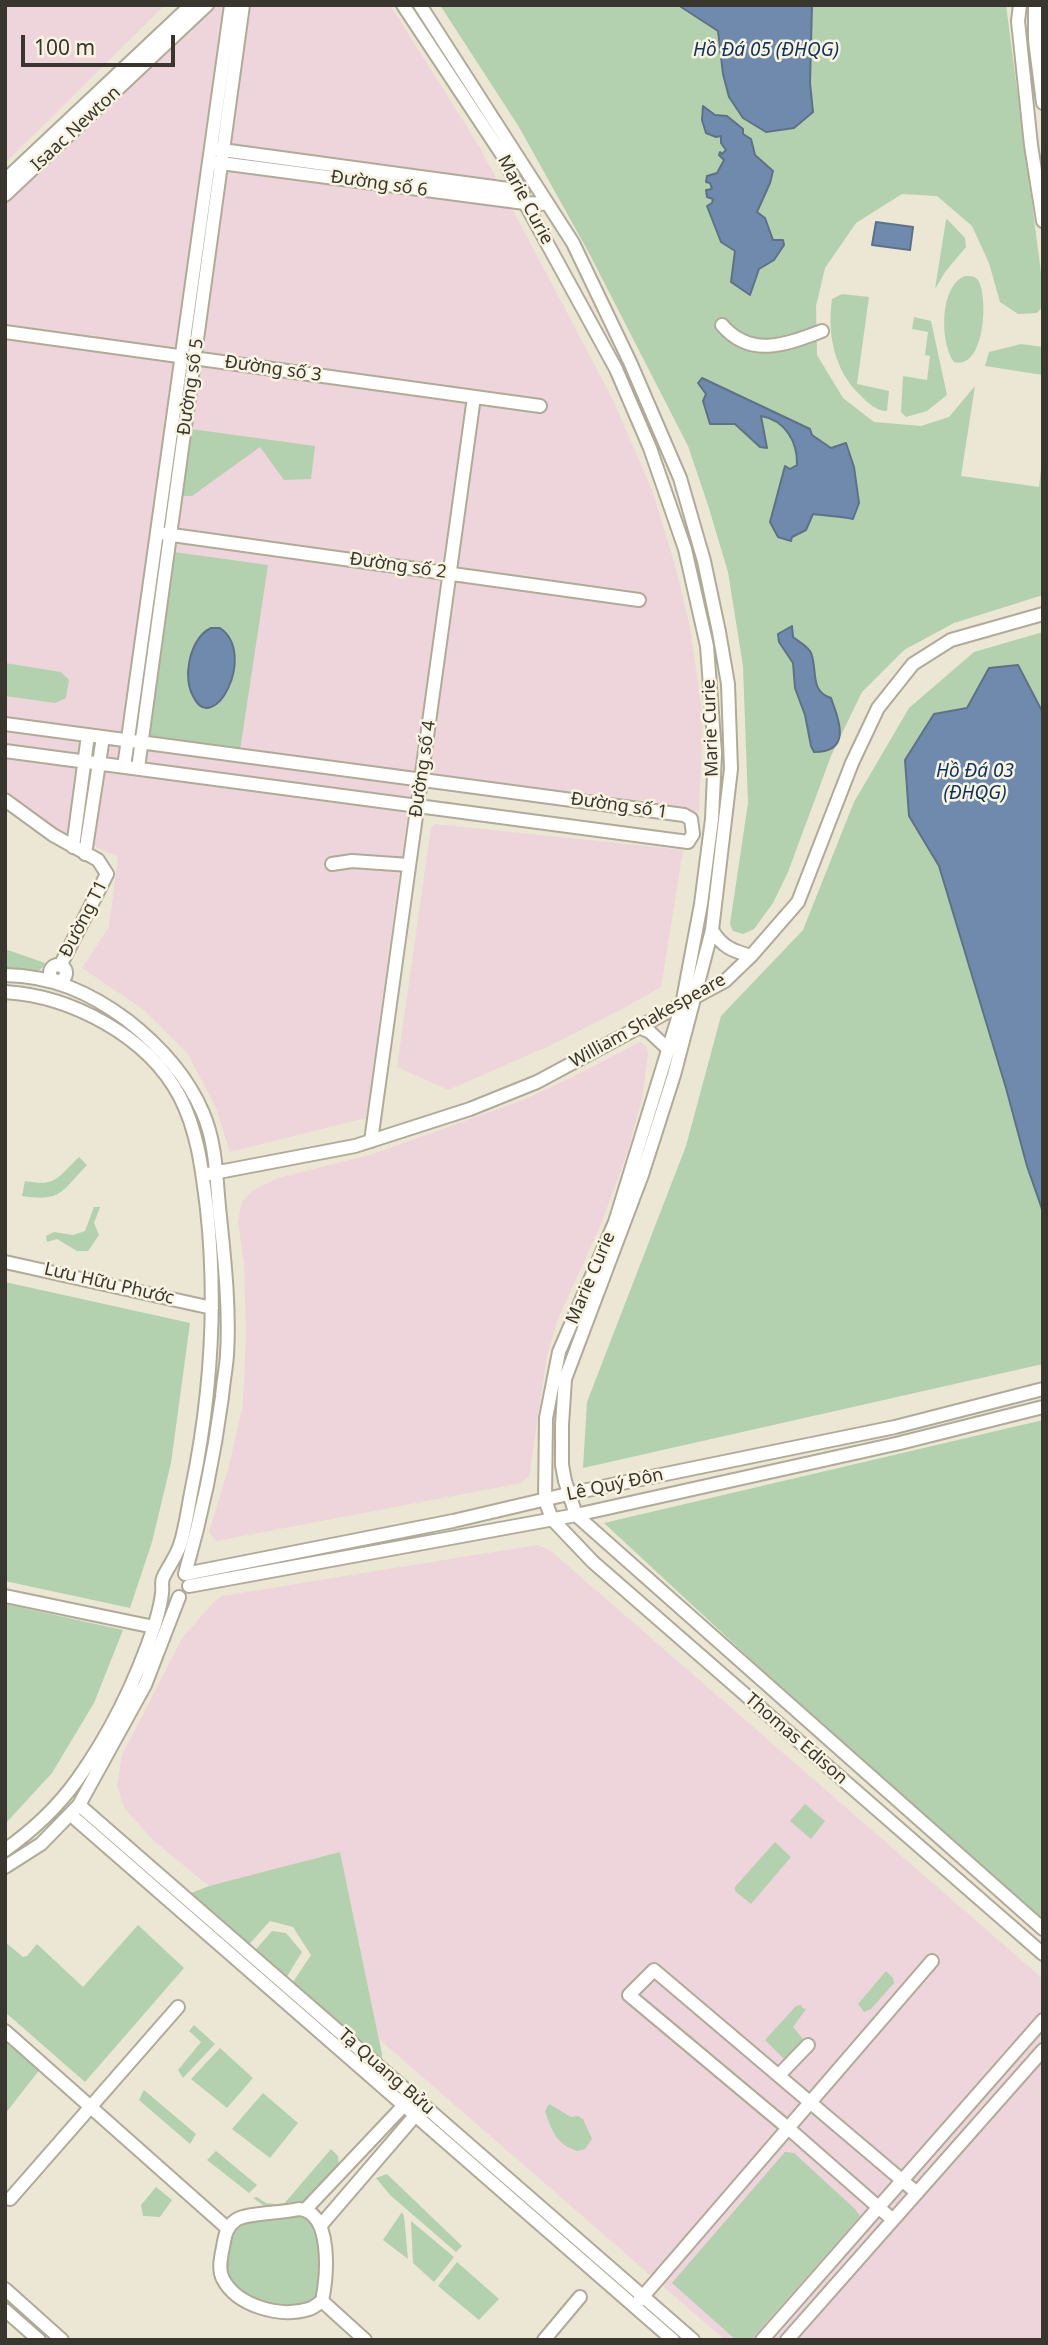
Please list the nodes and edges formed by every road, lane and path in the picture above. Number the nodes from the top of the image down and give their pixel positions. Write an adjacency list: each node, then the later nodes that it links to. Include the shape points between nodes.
1 (191, 5): 13 (street, Isaac Newton)
2 (207, 5): 15 (street, Isaac Newton)
3 (231, 5): 12 (street, Đường số 5)
4 (243, 5): 12 (street, Đường số 5)
5 (403, 5): 16 (street, Marie Curie, via 503,156)
6 (420, 5): 14 (street, Marie Curie)
7 (1020, 5): 10 (street)
8 (1035, 5): 9 (street)
9 (1034, 20): 10 (street); 11 (street)
10 (1018, 21): 18 (street)
11 (1043, 103)
12 (216, 156): 16 (street, Đường số 6); 22 (street, Đường số 5)
13 (5, 180)
14 (540, 191): 16 (street, Đường số 6); 17 (street, Marie Curie)
15 (5, 195)
16 (522, 197): 17 (street, Đường số 6); 26 (street, Marie Curie, via 616,369)
17 (548, 204): 25 (street, Marie Curie, via 573,243)
18 (1043, 221)
19 (722, 326): 20 (street, via 741,341 762,347 781,346)
20 (822, 331)
21 (5, 332): 22 (street, Đường số 3)
22 (188, 357): 23 (street, Đường số 3); 27 (street, Đường số 5); 28 (street, Đường số 5)
23 (474, 397): 24 (street, Đường số 3); 29 (street, Đường số 4)
24 (540, 406)
25 (665, 444): 26 (street); 49 (street, Marie Curie, via 704,561 728,684 731,769)
26 (650, 448): 56 (street, Marie Curie, via 685,549 706,646 713,708 711,830)
27 (157, 533): 28 (street, Đường số 2); 35 (street, Đường số 5)
28 (170, 535): 29 (street, Đường số 2); 36 (street, Đường số 5)
29 (450, 574): 30 (street, Đường số 2); 42 (street, Đường số 4)
30 (639, 600)
31 (1043, 614): 50 (street, William Shakespeare, via 951,640 913,664 878,708 798,902)
32 (5, 724): 33 (street, Đường số 1)
33 (88, 735): 34 (street, Đường số 1); 38 (street)
34 (103, 737): 35 (street, Đường số 1); 39 (street)
35 (127, 740): 36 (street, Đường số 1); 40 (street, Đường số 5)
36 (142, 743): 41 (street, Đường số 5); 42 (street, Đường số 1)
37 (5, 751): 38 (street, Đường số 1)
38 (84, 761): 39 (street, Đường số 1); 45 (street)
39 (99, 763): 40 (street, Đường số 1); 46 (street)
40 (124, 766): 41 (street, Đường số 1)
41 (138, 768): 44 (street, Đường số 1)
42 (421, 780): 44 (street, Đường số 4); 44 (street, Đường số 1, via 684,815 691,819 693,834 688,842)
43 (5, 800): 45 (street, Đường T1)
44 (417, 806): 48 (street, Đường số 4)
45 (73, 847): 46 (street, Đường T1)
46 (85, 854): 52 (street, Đường T1, via 98,860 107,874 60,966 66,974)
47 (331, 864): 48 (street)
48 (409, 865): 59 (street, Đường số 4)
49 (712, 930): 50 (street, via 719,943); 55 (street, Marie Curie)
50 (751, 957): 55 (street, William Shakespeare, via 725,981)
51 (5, 975): 52 (street)
52 (56, 981): 54 (street); 60 (street, via 110,1008 173,1063 190,1087 212,1140)
53 (5, 992): 54 (street)
54 (53, 999): 60 (street, via 114,1029 163,1072 179,1095)
55 (695, 999): 56 (street, William Shakespeare); 69 (street, Marie Curie, via 642,1175 565,1378 562,1465)
56 (682, 1006): 57 (street, William Shakespeare); 58 (street, Marie Curie)
57 (639, 1027): 58 (street); 59 (street, William Shakespeare, via 531,1085)
58 (668, 1049): 70 (street, Marie Curie, via 615,1222 559,1352 546,1418)
59 (371, 1141): 60 (street, William Shakespeare)
60 (209, 1173): 62 (street); 76 (street, via 225,1265 227,1355 216,1441)
61 (5, 1262): 62 (street, Lưu Hữu Phước)
62 (212, 1307): 75 (street, via 202,1433 180,1545)
63 (1043, 1389): 64 (street, Lê Quý Đôn)
64 (984, 1405): 66 (street); 67 (street, Lê Quý Đôn)
65 (1043, 1407): 66 (street, Lê Quý Đôn)
66 (989, 1421): 68 (street, Lê Quý Đôn)
67 (895, 1427): 68 (street); 69 (street, Lê Quý Đôn)
68 (900, 1443): 71 (street, Lê Quý Đôn)
69 (568, 1494): 70 (street, Lê Quý Đôn); 71 (street, Marie Curie)
70 (545, 1500): 72 (street); 73 (street, Lê Quý Đôn)
71 (576, 1515): 72 (street, Lê Quý Đôn); 80 (street, Thomas Edison)
72 (552, 1519): 74 (street, Lê Quý Đôn); 82 (street, Thomas Edison, via 593,1562)
73 (453, 1521): 74 (street); 76 (street, Lê Quý Đôn)
74 (457, 1537): 76 (street, Lê Quý Đôn)
75 (168, 1572): 76 (street, via 177,1570); 77 (street, via 162,1580)
76 (187, 1580): 79 (street, via 185,1594)
77 (163, 1590): 79 (street); 81 (street)
78 (5, 1597): 81 (street)
79 (179, 1597): 83 (street, via 145,1685)
80 (692, 1618): 82 (street); 86 (street, Thomas Edison)
81 (154, 1627): 84 (street, via 118,1710 78,1779 41,1822)
82 (678, 1636): 87 (street, Thomas Edison)
83 (75, 1810): 85 (street, via 41,1844); 98 (street, Tạ Quang Bửu)
84 (5, 1850)
85 (5, 1867)
86 (1043, 1929)
87 (1043, 1954)
88 (932, 1961): 97 (street)
89 (178, 2007): 99 (street)
90 (1043, 2020): 94 (street)
91 (5, 2031): 99 (street)
92 (808, 2045): 95 (street)
93 (1043, 2050): 96 (street)
94 (997, 2072): 96 (street); 101 (street)
95 (779, 2075): 97 (street); 100 (street, via 654,1970 629,1995)
96 (1013, 2085): 102 (street)
97 (810, 2102): 100 (street); 101 (street)
98 (414, 2105): 105 (street); 107 (street); 113 (street, Tạ Quang Bửu)
99 (91, 2107): 103 (street); 108 (street)
100 (788, 2128): 104 (street); 113 (street)
101 (902, 2180): 102 (street); 104 (street)
102 (917, 2193): 106 (street)
103 (10, 2199)
104 (879, 2207): 106 (street); 110 (street)
105 (305, 2210): 107 (street); 108 (street, via 238,2217)
106 (893, 2220): 114 (street)
107 (321, 2225): 112 (street, via 326,2261)
108 (227, 2228): 112 (street, via 220,2271 235,2294 261,2308 291,2312)
109 (5, 2290): 117 (street)
110 (802, 2295): 114 (street); 122 (street)
111 (580, 2297): 119 (street)
112 (323, 2301): 118 (street)
113 (639, 2301): 120 (street, Tạ Quang Bửu); 121 (street, Tạ Quang Bửu)
114 (815, 2307): 123 (street)
115 (5, 2309): 116 (street)
116 (39, 2340)
117 (62, 2340)
118 (365, 2340)
119 (544, 2340)
120 (673, 2340)
121 (693, 2340)
122 (762, 2340)
123 (787, 2340)

